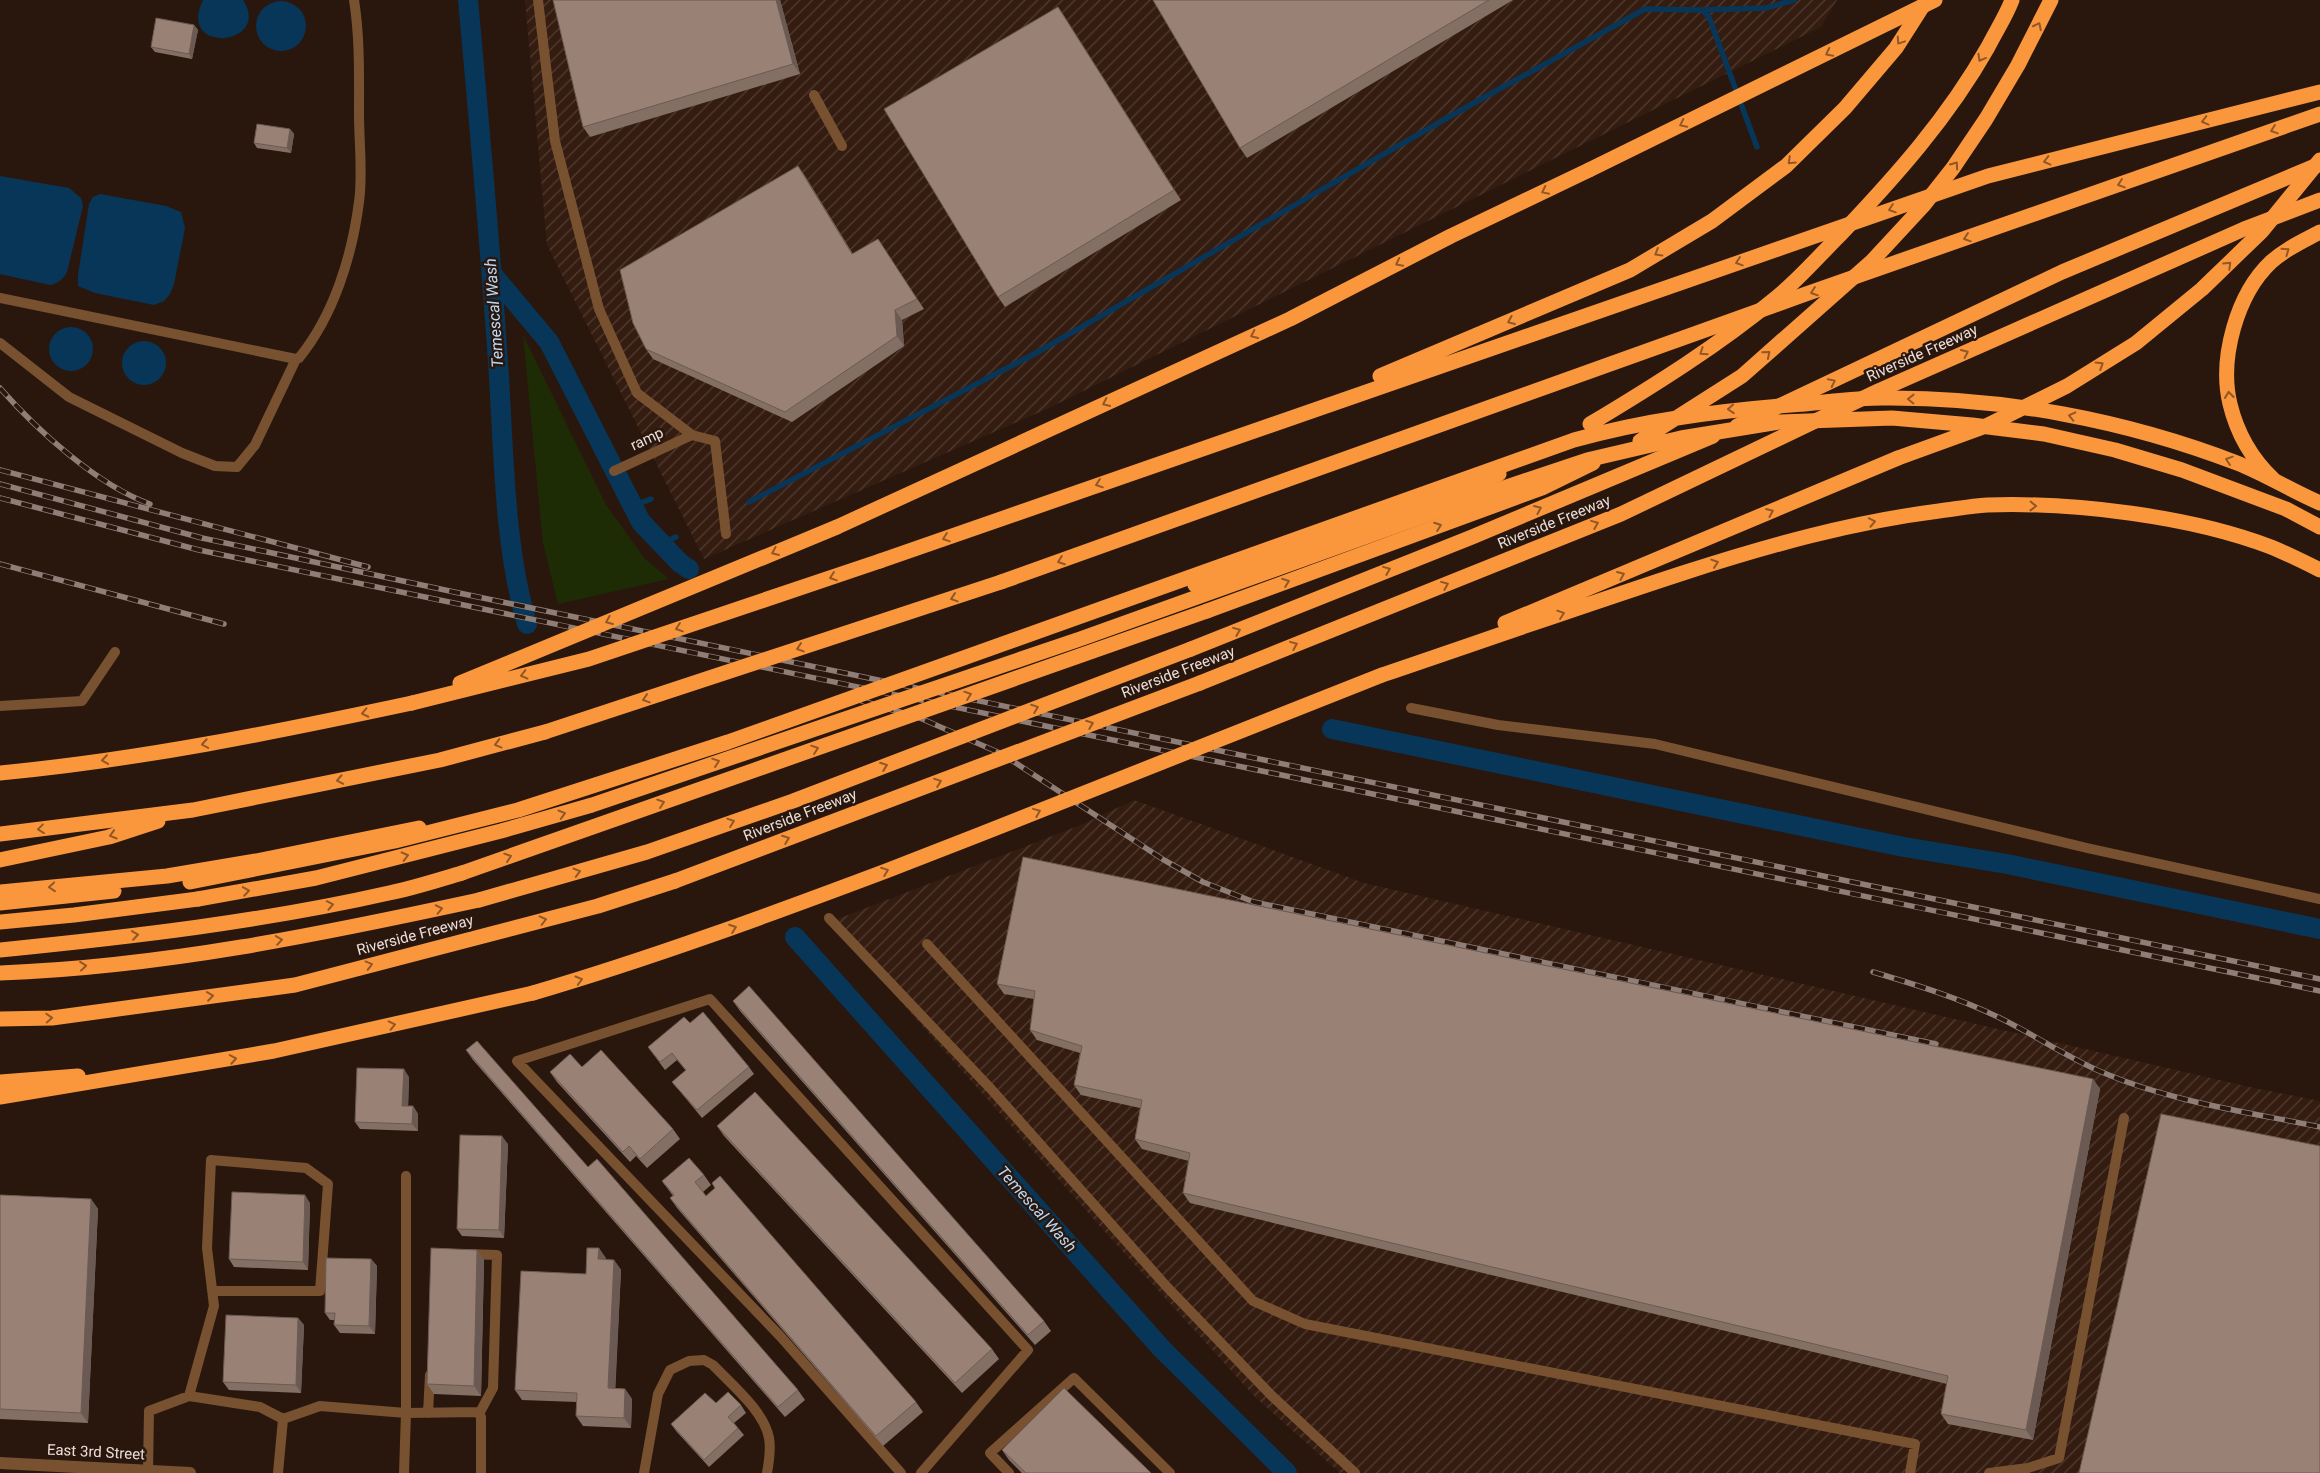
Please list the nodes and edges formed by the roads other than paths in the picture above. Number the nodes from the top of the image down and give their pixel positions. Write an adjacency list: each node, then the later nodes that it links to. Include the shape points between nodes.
1 (354, 0): 17 (lane, via 359,34 359,201 348,260 333,299 315,337)
2 (538, 0): 18 (lane, via 555,141 599,309 637,392)
3 (1927, 0): 19 (highway, one-way to 19, via 1896,48 1845,108 1786,166 1712,221 1679,241 1630,270 1411,364)
4 (1935, 0): 28 (highway, one-way to 28, bridge, via 1451,236 1290,319 837,527)
5 (2012, 0): 35 (highway, one-way to 35, bridge, via 1969,80 1927,138 1882,191 1779,296 1725,338 1648,390 1567,440 1508,470 1385,518 1195,585 583,792 256,861 168,876)
6 (2051, 0): 41 (highway, one-way to 6, bridge, via 107,939 269,916 390,893 462,873 1207,611 1542,488 1640,441 1742,376 1879,254 1923,206 1986,119)
7 (2320, 92): 19 (highway, one-way to 19, via 1988,176)
8 (814, 95): 10 (lane)
9 (2320, 114): 32 (highway, one-way to 32, bridge, via 1001,582 545,732 440,760)
10 (842, 146)
11 (2320, 160): 27 (highway, one-way to 11, bridge, via 1898,458 1986,426 2067,386 2136,343 2202,289 2262,231)
12 (2320, 164): 42 (highway, one-way to 12, bridge, via 186,955 331,932 479,900 647,852 1191,649 1472,537 1764,415 2062,272)
13 (2320, 200): 43 (highway, Riverside Freeway, one-way to 13, bridge, via 52,1018 295,985 598,906 675,881 1200,683 1621,514 1887,387 2244,229)
14 (2320, 232): 22 (highway, one-way to 14, via 2280,487 2262,468 2237,425 2227,378 2234,327 2252,284 2272,262)
15 (0, 298): 17 (lane)
16 (0, 343): 17 (lane, via 68,397 182,453 215,466 230,467 237,467 255,445)
17 (296, 359)
18 (692, 435): 20 (lane, ramp); 24 (lane, via 715,441)
19 (1145, 467): 28 (highway, one-way to 28, bridge, via 589,659)
20 (614, 470)
21 (2320, 503): 37 (highway, one-way to 37, bridge, via 2238,464 2153,436 2054,411 1936,399 1881,398 1723,410 1647,422 1574,440 728,742 518,810 395,841 190,882)
22 (2320, 510)
23 (2320, 526): 39 (highway, one-way to 23, bridge, via 198,899 326,876 501,832 592,805 1080,639 1587,460 1681,438 1780,422 1883,418 2035,433 2115,450 2182,470 2286,509)
24 (726, 534)
25 (2320, 570): 27 (highway, one-way to 25, via 1629,591 1832,529 1986,505 2052,506 2134,514 2208,528 2262,544)
26 (115, 652): 29 (lane, via 82,701)
27 (1382, 675): 44 (highway, one-way to 27, bridge, via 274,1052 533,993 649,957 975,836)
28 (412, 703): 31 (highway, one-way to 31, via 281,731 153,753)
29 (0, 706)
30 (1411, 708): 36 (lane, via 1498,725 1655,744 2087,848)
31 (0, 773)
32 (193, 810): 33 (highway, one-way to 33); 34 (highway, one-way to 34, via 108,837)
33 (0, 834)
34 (0, 860)
35 (0, 892)
36 (2320, 899)
37 (0, 903)
38 (829, 918): 70 (lane, via 991,1089 1167,1287 1272,1396)
39 (0, 922)
40 (927, 944): 71 (lane, via 1253,1300 1305,1324 1915,1444)
41 (0, 950)
42 (0, 973)
43 (0, 1019)
44 (185, 1067): 45 (highway); 46 (highway)
45 (0, 1082)
46 (0, 1098)
47 (2124, 1118): 59 (lane, via 2059,1458)
48 (406, 1176): 53 (lane)
49 (458, 1254): 55 (lane, via 497,1255 493,1388)
50 (212, 1291): 50 (lane, via 207,1248 211,1160 306,1168 328,1184 320,1291); 52 (lane, via 214,1306)
51 (430, 1367): 54 (lane)
52 (189, 1396): 56 (lane, via 260,1407); 58 (lane, via 149,1410)
53 (406, 1413): 54 (lane); 56 (lane, via 320,1406); 62 (lane)
54 (428, 1413): 55 (lane)
55 (479, 1414): 63 (lane)
56 (283, 1419): 61 (lane)
57 (0, 1463): 58 (street, East 3rd Street)
58 (148, 1471): 60 (street, East 3rd Street)
59 (2028, 1471): 72 (lane)
60 (190, 1473)
61 (278, 1473)
62 (404, 1473)
63 (481, 1473)
64 (644, 1473): 65 (lane, via 658,1394 670,1370 689,1361 704,1360 713,1365 758,1413 765,1425 769,1438)
65 (767, 1473)
66 (901, 1473): 67 (lane, via 780,1336 517,1061 710,999 1028,1350)
67 (921, 1473)
68 (1009, 1473): 69 (lane, via 990,1453 1074,1378)
69 (1170, 1473)
70 (1355, 1473)
71 (1910, 1473)
72 (1989, 1473)

